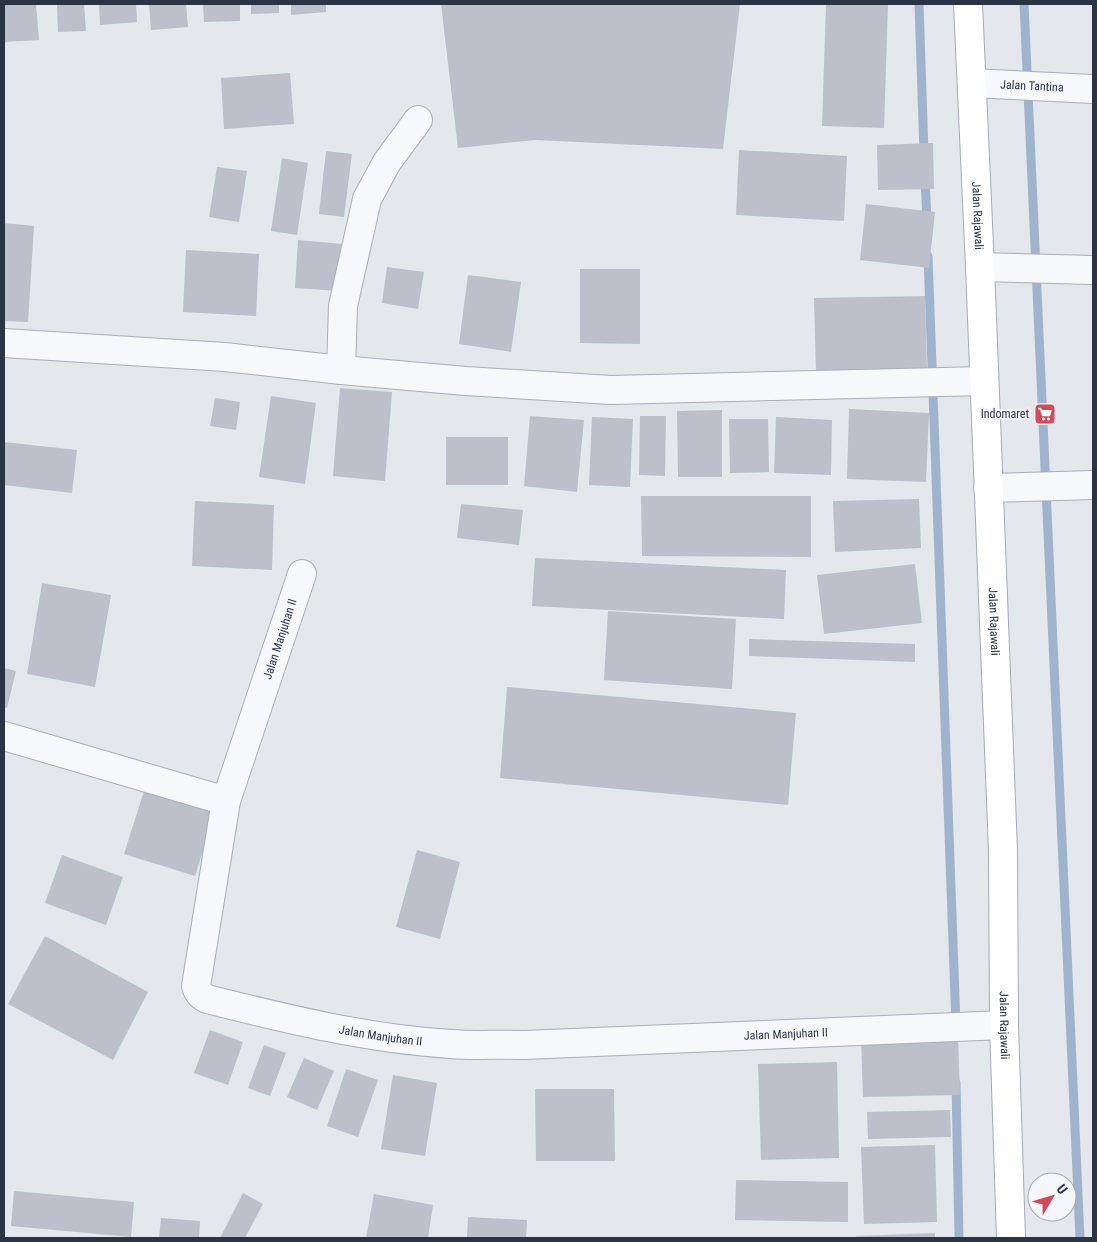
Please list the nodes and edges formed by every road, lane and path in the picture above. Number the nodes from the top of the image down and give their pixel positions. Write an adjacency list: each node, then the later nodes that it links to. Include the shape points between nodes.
1 (968, 4): 2 (main road, Jalan Rajawali)
2 (972, 83): 3 (street, Jalan Tantina); 5 (main road, Jalan Rajawali)
3 (1093, 89)
4 (418, 120): 8 (street, via 387,162 367,199 343,306)
5 (980, 267): 6 (street); 9 (main road, Jalan Rajawali)
6 (1093, 270)
7 (4, 343): 8 (street, via 225,356)
8 (341, 370): 9 (street, via 611,390)
9 (984, 380): 11 (main road, Jalan Rajawali)
10 (1093, 486): 11 (street)
11 (988, 488): 15 (main road, Jalan Rajawali, via 1003,851)
12 (302, 574): 14 (street, Jalan Manjuhan II)
13 (4, 736): 14 (street)
14 (226, 801): 15 (street, Jalan Manjuhan II, via 196,986 198,993 207,999 384,1037 451,1044 524,1045)
15 (1004, 1026): 16 (main road, Jalan Rajawali)
16 (1011, 1238)

